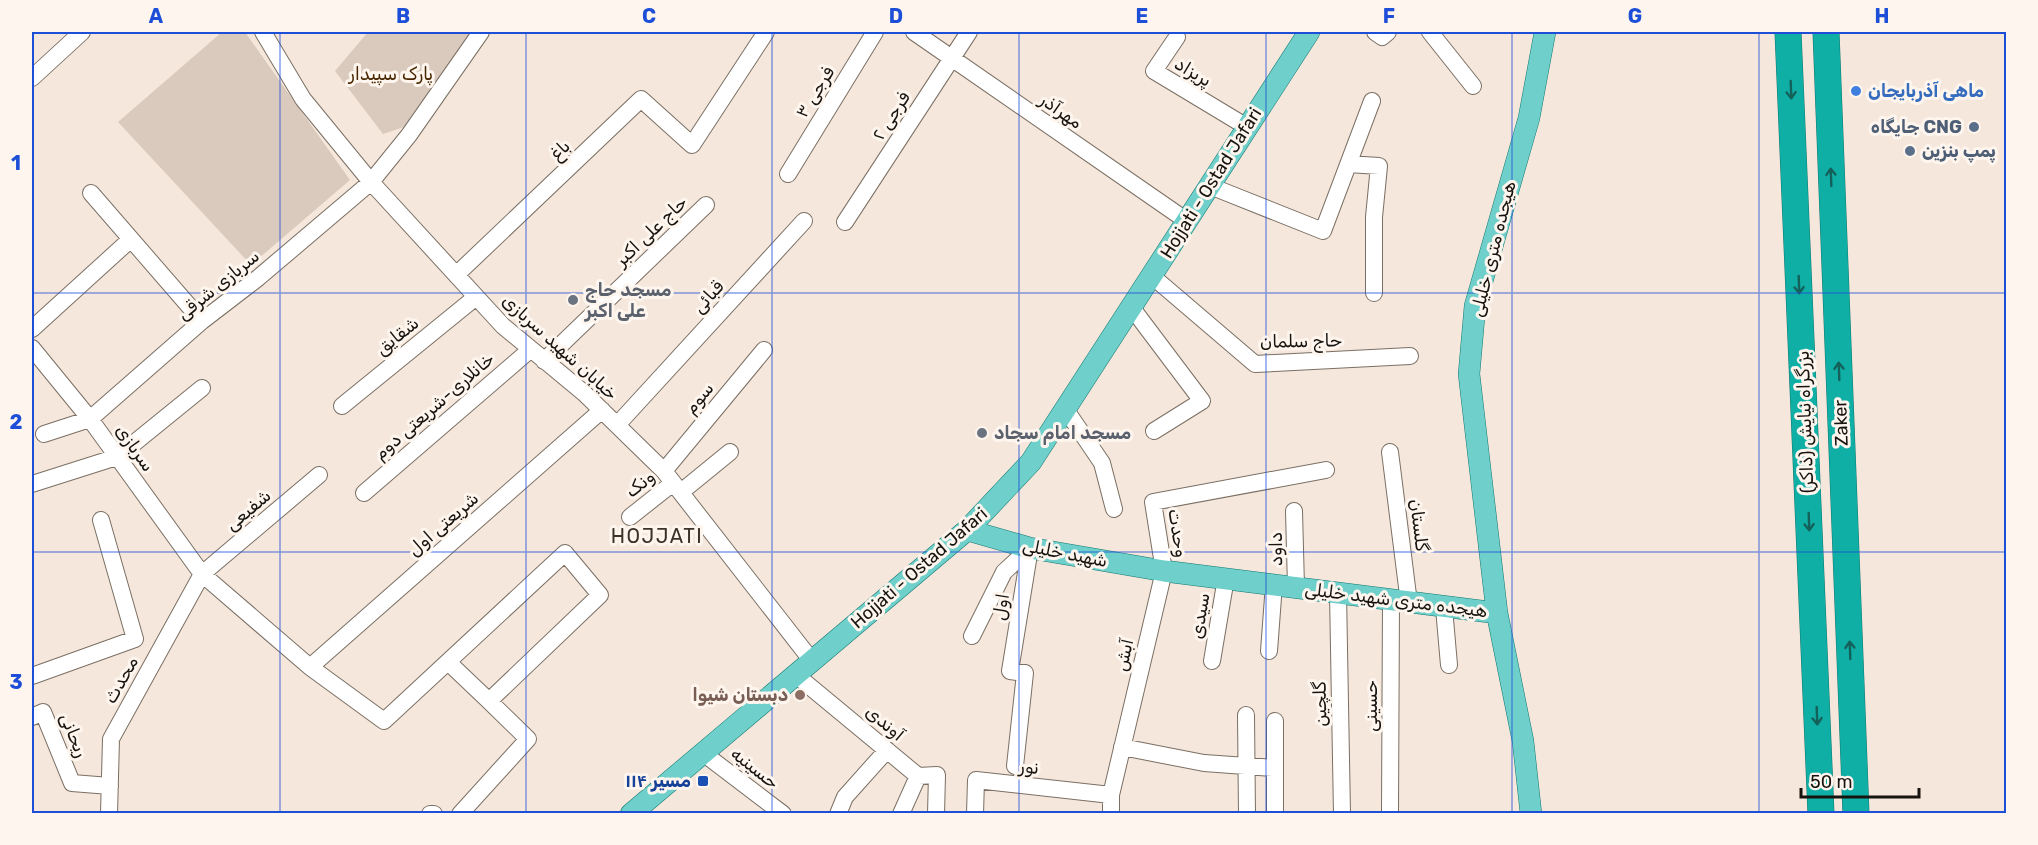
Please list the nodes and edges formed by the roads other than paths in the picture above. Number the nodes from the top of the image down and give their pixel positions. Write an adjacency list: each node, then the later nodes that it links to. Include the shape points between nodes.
1 (82, 32): 17 (street)
2 (263, 32): 23 (street, خیابان شهید سربازی, via 303,99)
3 (481, 32): 23 (street, سربازی شرقی, via 410,135)
4 (766, 32): 31 (street, باغ, via 692,145 641,99)
5 (875, 32): 22 (street, فرجی ۳)
6 (914, 32): 16 (street, مهرآذر)
7 (969, 32): 16 (street, فرجی ۲)
8 (1309, 32): 20 (main road, Hojjati - Ostad Jafari)
9 (1375, 32): 10 (street, via 1382,38)
10 (1388, 32)
11 (1430, 32): 18 (street)
12 (1545, 32): 73 (main road, هیجده متری خلیلی, via 1529,118 1475,306 1469,374)
13 (1788, 32): 109 (highway, بزرگراه نیایش (ذاکر), one-way to 109)
14 (1826, 32): 110 (highway, Zaker, one-way to 14)
15 (1178, 38): 20 (street, پریزاد, via 1154,71)
16 (952, 58): 28 (street, مهرآذر); 29 (street, فرجی ۲)
17 (32, 78)
18 (1473, 86)
19 (1372, 101): 21 (street)
20 (1247, 127): 24 (main road, Hojjati - Ostad Jafari)
21 (1348, 164): 24 (street, via 1323,231); 33 (street, via 1379,166 1374,216)
22 (788, 174)
23 (371, 182): 31 (street, خیابان شهید سربازی); 36 (street, سربازی شرقی)
24 (1210, 186): 28 (main road, Hojjati - Ostad Jafari)
25 (91, 193): 30 (street)
26 (706, 205): 42 (street, حاج علی اکبر)
27 (804, 221): 48 (street, قبائی)
28 (1187, 221): 32 (main road, Hojjati - Ostad Jafari)
29 (845, 222)
30 (131, 239): 36 (street); 37 (street)
31 (456, 275): 34 (street, خیابان شهید سربازی)
32 (1152, 276): 35 (main road, Hojjati - Ostad Jafari); 41 (street, حاج سلمان, via 1255,364)
33 (1374, 293)
34 (476, 297): 39 (street, خیابان شهید سربازی, via 503,327); 44 (street, شقایق)
35 (1132, 308): 45 (main road, Hojjati - Ostad Jafari); 49 (street, via 1203,401)
36 (202, 321): 47 (street, سربازی شرقی)
37 (32, 329)
38 (32, 348): 47 (street, سربازی)
39 (531, 349): 42 (street, خیابان شهید سربازی); 58 (street, خانلاری-شریعتی دوم)
40 (764, 350): 56 (street, سوم)
41 (1410, 356)
42 (544, 361): 46 (street, خیابان شهید سربازی)
43 (202, 388): 53 (street)
44 (342, 406)
45 (1066, 410): 59 (street, via 1102,463); 63 (main road, Hojjati - Ostad Jafari, via 1031,462)
46 (602, 411): 48 (street, خیابان شهید سربازی); 79 (street, شریعتی اول)
47 (90, 419): 50 (street); 53 (street, سربازی)
48 (617, 425): 56 (street, خیابان شهید سربازی)
49 (1154, 431)
50 (44, 434)
51 (730, 452): 56 (street)
52 (1390, 452): 71 (street, گلستان)
53 (117, 457): 57 (street); 66 (street, سربازی)
54 (1326, 470): 65 (street, وحدت, via 1153,502)
55 (319, 475): 66 (street, شفیعی)
56 (673, 482): 61 (street, ونک); 80 (street, خیابان شهید سربازی)
57 (32, 484)
58 (364, 493)
59 (1114, 508)
60 (1294, 511): 69 (street, داود)
61 (630, 517)
62 (101, 520): 81 (street, via 135,639)
63 (968, 530): 64 (main road, شهید خلیلی); 80 (main road, Hojjati - Ostad Jafari)
64 (1030, 548): 65 (main road, شهید خلیلی); 74 (street, via 1004,572); 89 (street, اول, via 1010,672 1025,673)
65 (1164, 571): 67 (main road, هیجده متری شهید خلیلی); 86 (street, آبش)
66 (202, 574): 79 (street, سربازی); 93 (street, محدث, via 111,739)
67 (1226, 578): 68 (main road, هیجده متری شهید خلیلی); 76 (street, سیدی)
68 (1274, 584): 69 (main road, هیجده متری شهید خلیلی); 75 (street)
69 (1296, 587): 70 (main road, هیجده متری شهید خلیلی)
70 (1338, 593): 71 (main road, هیجده متری شهید خلیلی); 107 (street, گلچین)
71 (1400, 602): 72 (main road, هیجده متری شهید خلیلی); 95 (street, حسینی)
72 (1444, 608): 73 (main road, هیجده متری شهید خلیلی); 78 (street)
73 (1497, 613): 108 (main road, هیجده متری شهید خلیلی, via 1522,741)
74 (972, 636)
75 (1269, 651)
76 (1212, 661)
77 (448, 662): 79 (street, سربازی, via 384,721); 82 (street); 82 (street, via 565,554 600,596)
78 (1449, 665)
79 (310, 667)
80 (804, 668): 87 (street, آوندی); 88 (main road, Hojjati - Ostad Jafari)
81 (32, 676)
82 (489, 701): 97 (street, via 528,739)
83 (1246, 715): 90 (street)
84 (32, 717): 93 (street, ریحانی, via 44,712 72,783)
85 (1275, 721): 91 (street)
86 (1122, 747): 90 (street, via 1204,763); 94 (street, آبش)
87 (887, 750): 92 (street, آوندی); 100 (street, via 845,797)
88 (703, 753): 98 (main road, Hojjati - Ostad Jafari); 99 (street, حسینیه)
89 (1015, 766)
90 (1247, 766): 91 (street); 105 (street)
91 (1274, 768): 106 (street)
92 (918, 776): 101 (street); 102 (street, آوندی, via 937,774)
93 (110, 786): 96 (street, محدث)
94 (1111, 795): 103 (street, نور, via 976,780); 104 (street, آبش)
95 (1389, 812)
96 (109, 813)
97 (460, 813)
98 (631, 813)
99 (783, 813)
100 (838, 813)
101 (901, 813)
102 (936, 813)
103 (975, 813)
104 (1111, 813)
105 (1247, 813)
106 (1275, 813)
107 (1341, 813)
108 (1531, 813)
109 (1821, 813)
110 (1856, 813)

